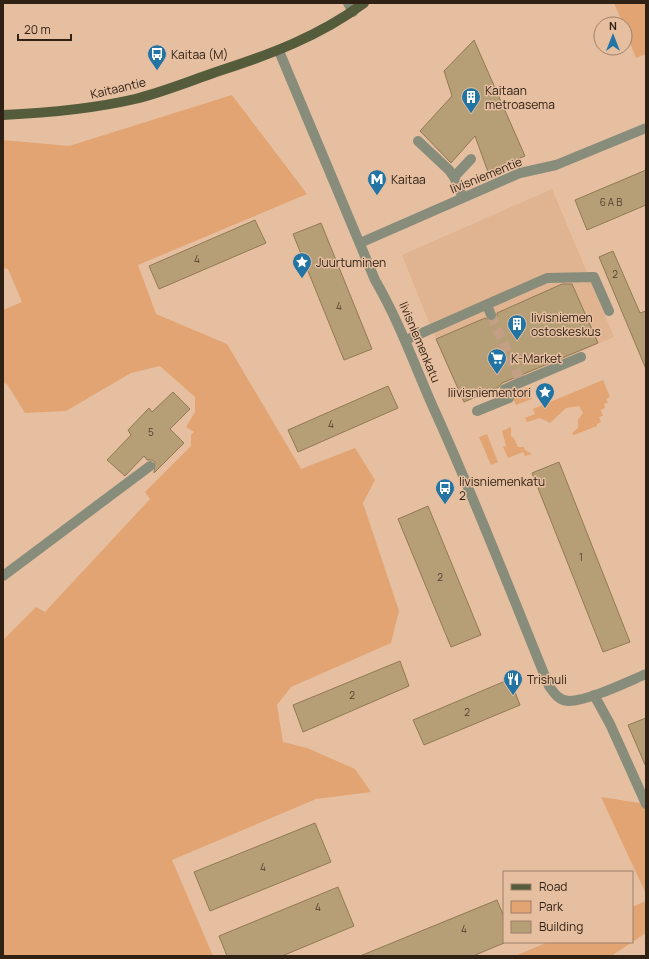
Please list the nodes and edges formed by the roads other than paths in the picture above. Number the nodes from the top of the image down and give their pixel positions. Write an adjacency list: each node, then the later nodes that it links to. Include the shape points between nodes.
1 (364, 3): 2 (main road, Kaitaantie)
2 (350, 7): 3 (main road, Kaitaantie)
3 (279, 51): 4 (main road, Kaitaantie, via 137,98 51,113); 10 (street, Iivisniemenkatu)
4 (3, 115)
5 (646, 128): 9 (street, Iivisniementie, via 556,165 520,173)
6 (418, 141): 8 (street)
7 (471, 159): 8 (street)
8 (454, 177): 9 (street)
9 (463, 198): 10 (street, Iivisniementie)
10 (360, 243): 14 (street, Iivisniemenkatu, via 375,280)
11 (487, 305): 12 (street, via 547,278 594,276); 13 (street); 14 (street)
12 (609, 311)
13 (491, 315)
14 (406, 340): 20 (street, Iivisniemenkatu, via 550,686 557,697 568,702)
15 (581, 357): 16 (street, via 520,380 506,389 509,398)
16 (477, 411)
17 (150, 466): 18 (street)
18 (3, 576)
19 (646, 674): 20 (street, Iivisniemenkatu)
20 (594, 695): 21 (street)
21 (646, 804)

